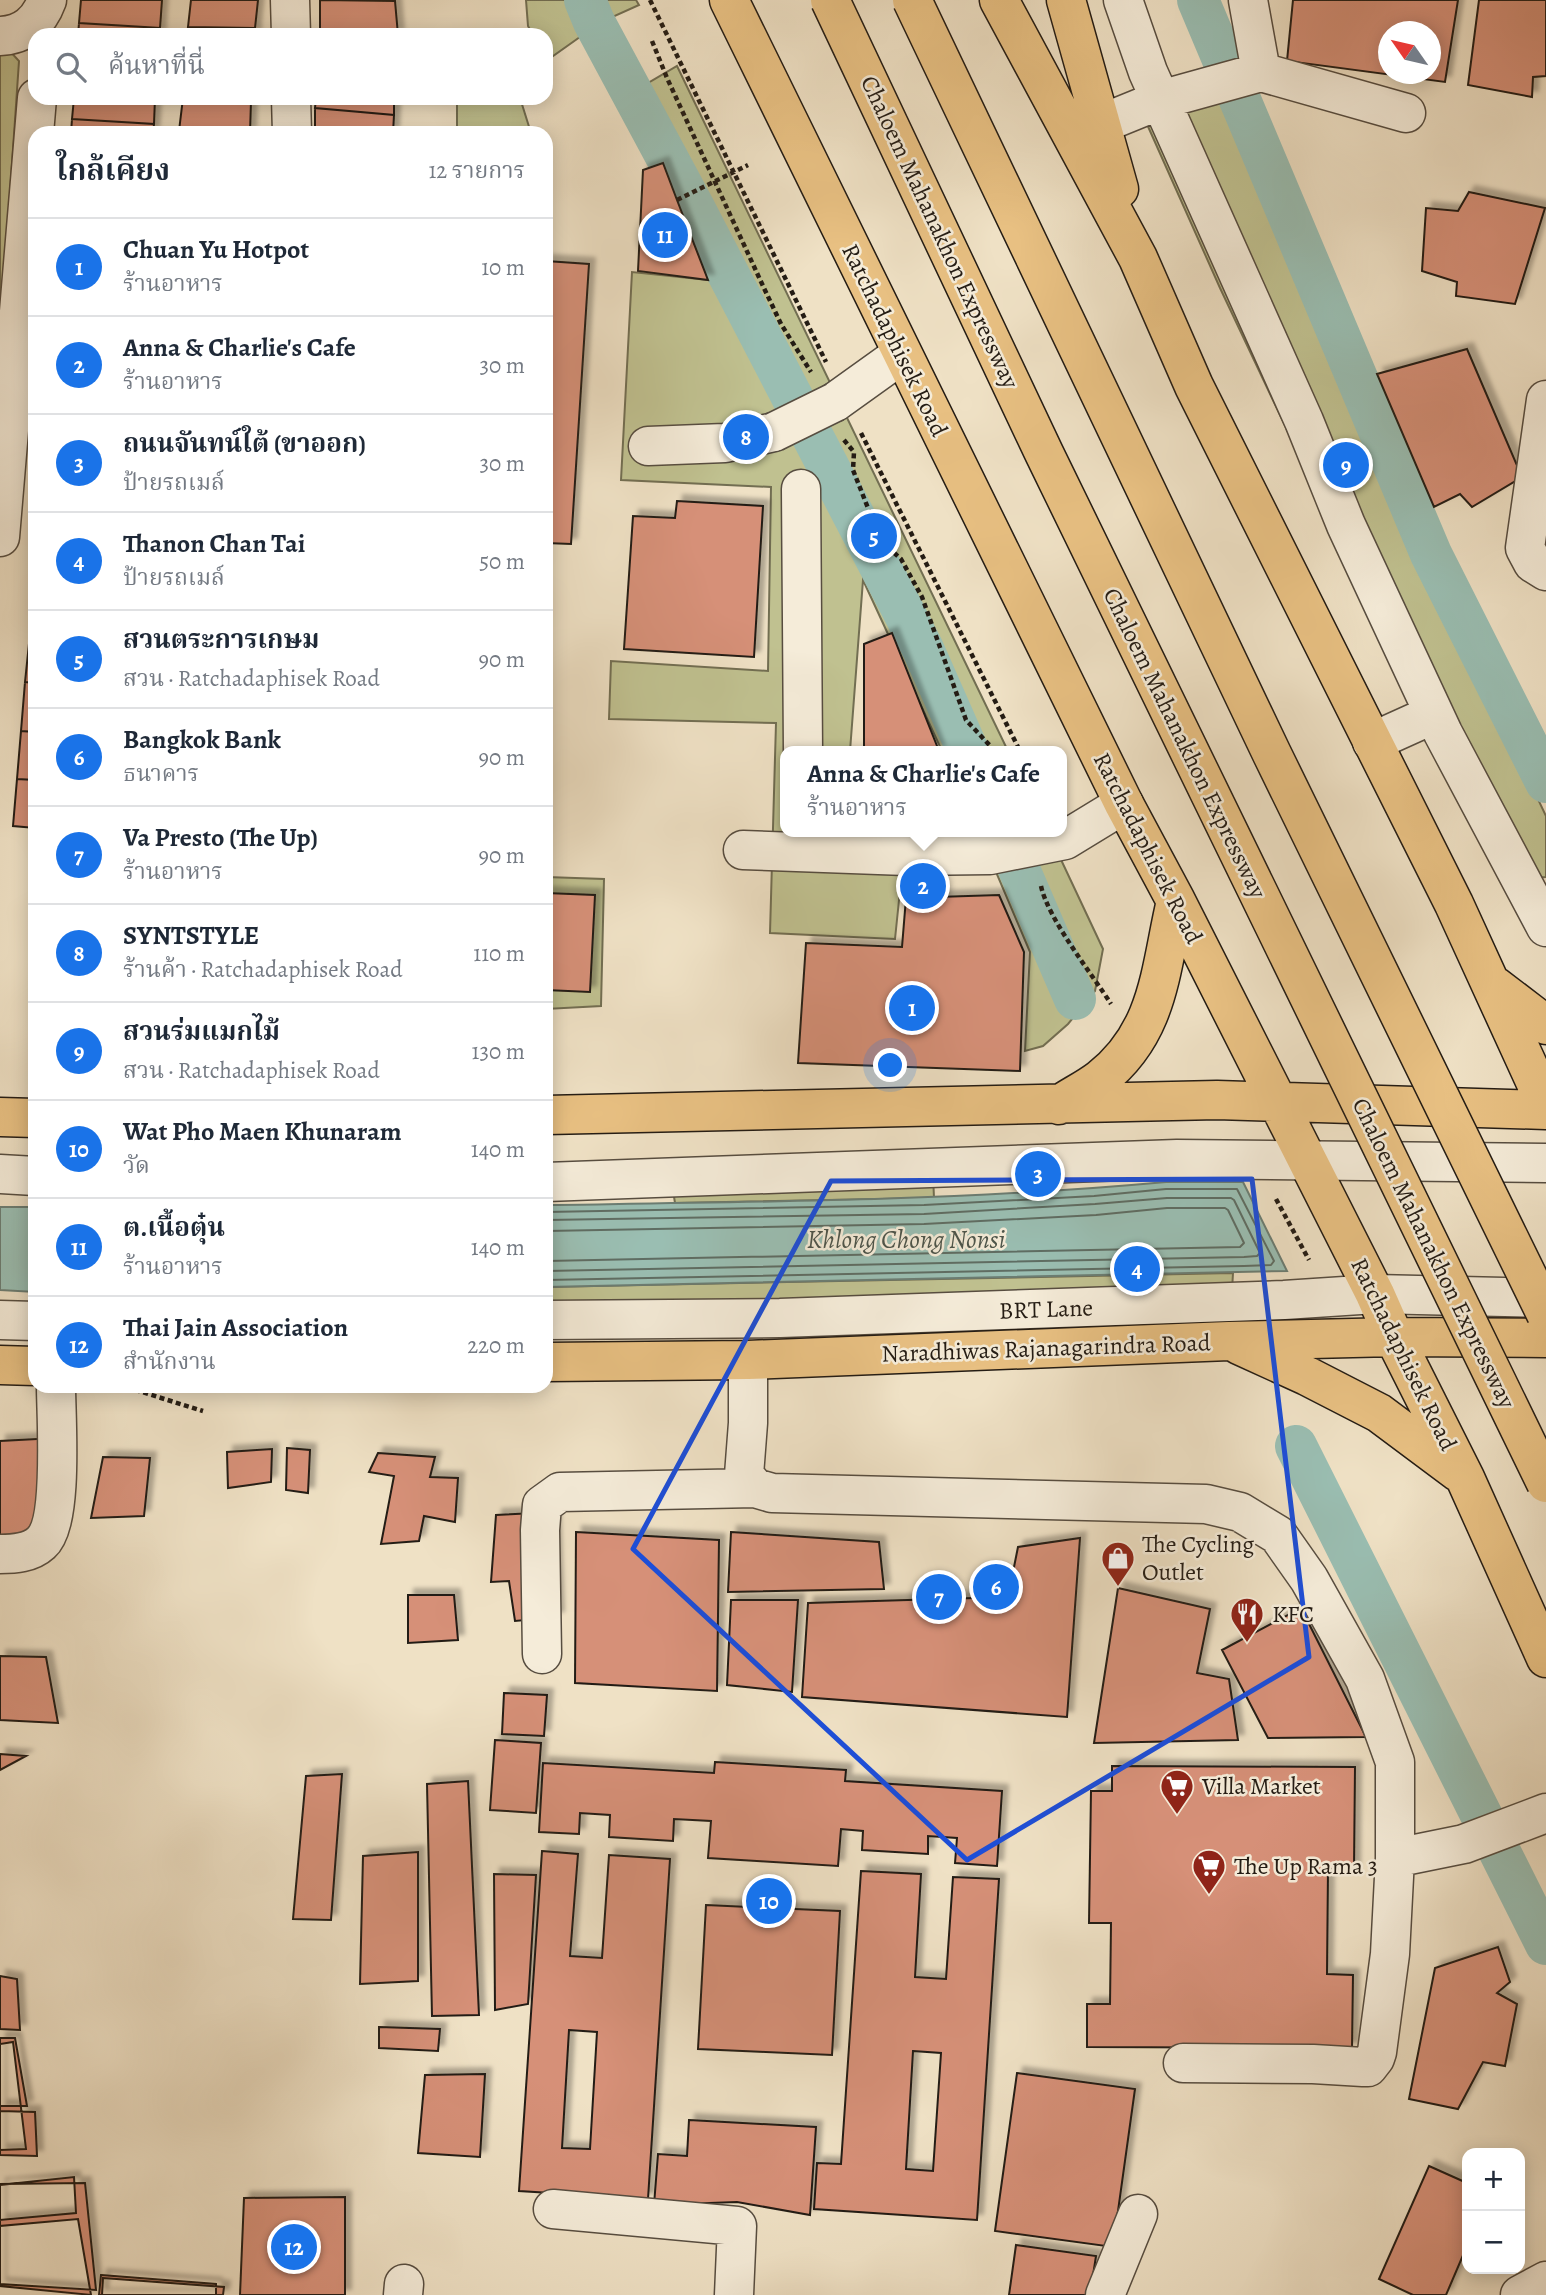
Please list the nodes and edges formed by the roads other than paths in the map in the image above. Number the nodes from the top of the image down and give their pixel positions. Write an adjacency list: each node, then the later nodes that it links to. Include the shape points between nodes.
1 (290, 0): 12 (street)
2 (729, 0): 24 (main road, Ratchadaphisek Road)
3 (830, 0): 67 (main road, Chaloem Mahanakhon Expressway, bridge, via 1050,466)
4 (912, 0): 54 (main road, bridge)
5 (999, 0): 23 (main road)
6 (1066, 0): 19 (main road)
7 (1123, 0): 15 (street)
8 (1248, 0): 14 (street)
9 (44, 15): 10 (street)
10 (28, 28)
11 (28, 28): 13 (street)
12 (291, 28)
13 (0, 36)
14 (1254, 74): 15 (street); 18 (street)
15 (1176, 96): 19 (street); 30 (street, via 1346,525)
16 (36, 105): 20 (street)
17 (291, 105): 21 (street)
18 (1405, 114)
19 (1101, 124): 23 (main road)
20 (35, 126)
21 (292, 126)
22 (28, 205): 28 (street)
23 (1138, 258): 31 (main road, via 1194,386)
24 (902, 354): 26 (street, bridge, via 835,402 774,432 725,443); 33 (main road, Ratchadaphisek Road)
25 (1546, 400): 29 (street, via 1525,548)
26 (649, 446)
27 (801, 489): 32 (street)
28 (0, 537)
29 (1546, 571)
30 (1434, 714): 31 (street); 37 (street)
31 (1373, 742): 38 (main road)
32 (803, 746)
33 (1124, 804): 34 (street, via 1065,840 1014,851 906,856); 36 (main road, Ratchadaphisek Road)
34 (804, 842): 35 (street)
35 (743, 850)
36 (1177, 901): 40 (main road, Ratchadaphisek Road); 41 (main road, via 1157,994 1143,1028 1100,1079)
37 (1546, 927)
38 (1490, 982): 39 (main road); 42 (main road)
39 (1546, 1025)
40 (1277, 1102): 41 (main road); 43 (main road); 47 (main road, Ratchadaphisek Road)
41 (1059, 1105): 44 (main road)
42 (1546, 1105)
43 (1546, 1111)
44 (553, 1115)
45 (0, 1117): 46 (main road)
46 (28, 1118)
47 (1307, 1161): 48 (street); 51 (street, via 1082,1162); 52 (main road, Ratchadaphisek Road)
48 (1546, 1163)
49 (0, 1174): 50 (street)
50 (28, 1176)
51 (553, 1182)
52 (1376, 1294): 53 (street, BRT Lane); 56 (street, BRT Lane, via 780,1318); 58 (main road, Ratchadaphisek Road)
53 (1546, 1298)
54 (1546, 1314)
55 (0, 1320): 57 (street)
56 (553, 1320)
57 (28, 1321)
58 (1394, 1337): 59 (main road, Naradhiwas Rajanagarindra Road); 60 (main road, Naradhiwas Rajanagarindra Road); 66 (main road, Ratchadaphisek Road)
59 (1546, 1338)
60 (1229, 1341): 61 (main road, Naradhiwas Rajanagarindra Road); 66 (main road, via 1379,1413)
61 (748, 1360): 62 (main road, Naradhiwas Rajanagarindra Road); 68 (street, via 744,1475)
62 (553, 1362)
63 (0, 1365): 64 (main road)
64 (28, 1366)
65 (56, 1393): 69 (street, via 57,1483 52,1528 43,1542 28,1551)
66 (1465, 1478): 71 (main road, Ratchadaphisek Road)
67 (1546, 1483)
68 (755, 1488): 70 (street, via 559,1492 542,1505); 73 (street, via 772,1493 1206,1504 1240,1512 1278,1535 1309,1579 1365,1679 1395,1762)
69 (0, 1553)
70 (542, 1654)
71 (1546, 1658)
72 (1535, 1817): 73 (street, via 1464,1844)
73 (1395, 1858): 74 (street, via 1390,1954 1377,2052 1368,2067)
74 (1183, 2063)
75 (553, 2209): 78 (street, via 737,2226)
76 (1138, 2214): 79 (street)
77 (1546, 2281): 80 (street)
78 (734, 2295)
79 (1105, 2295)
80 (1520, 2295)

